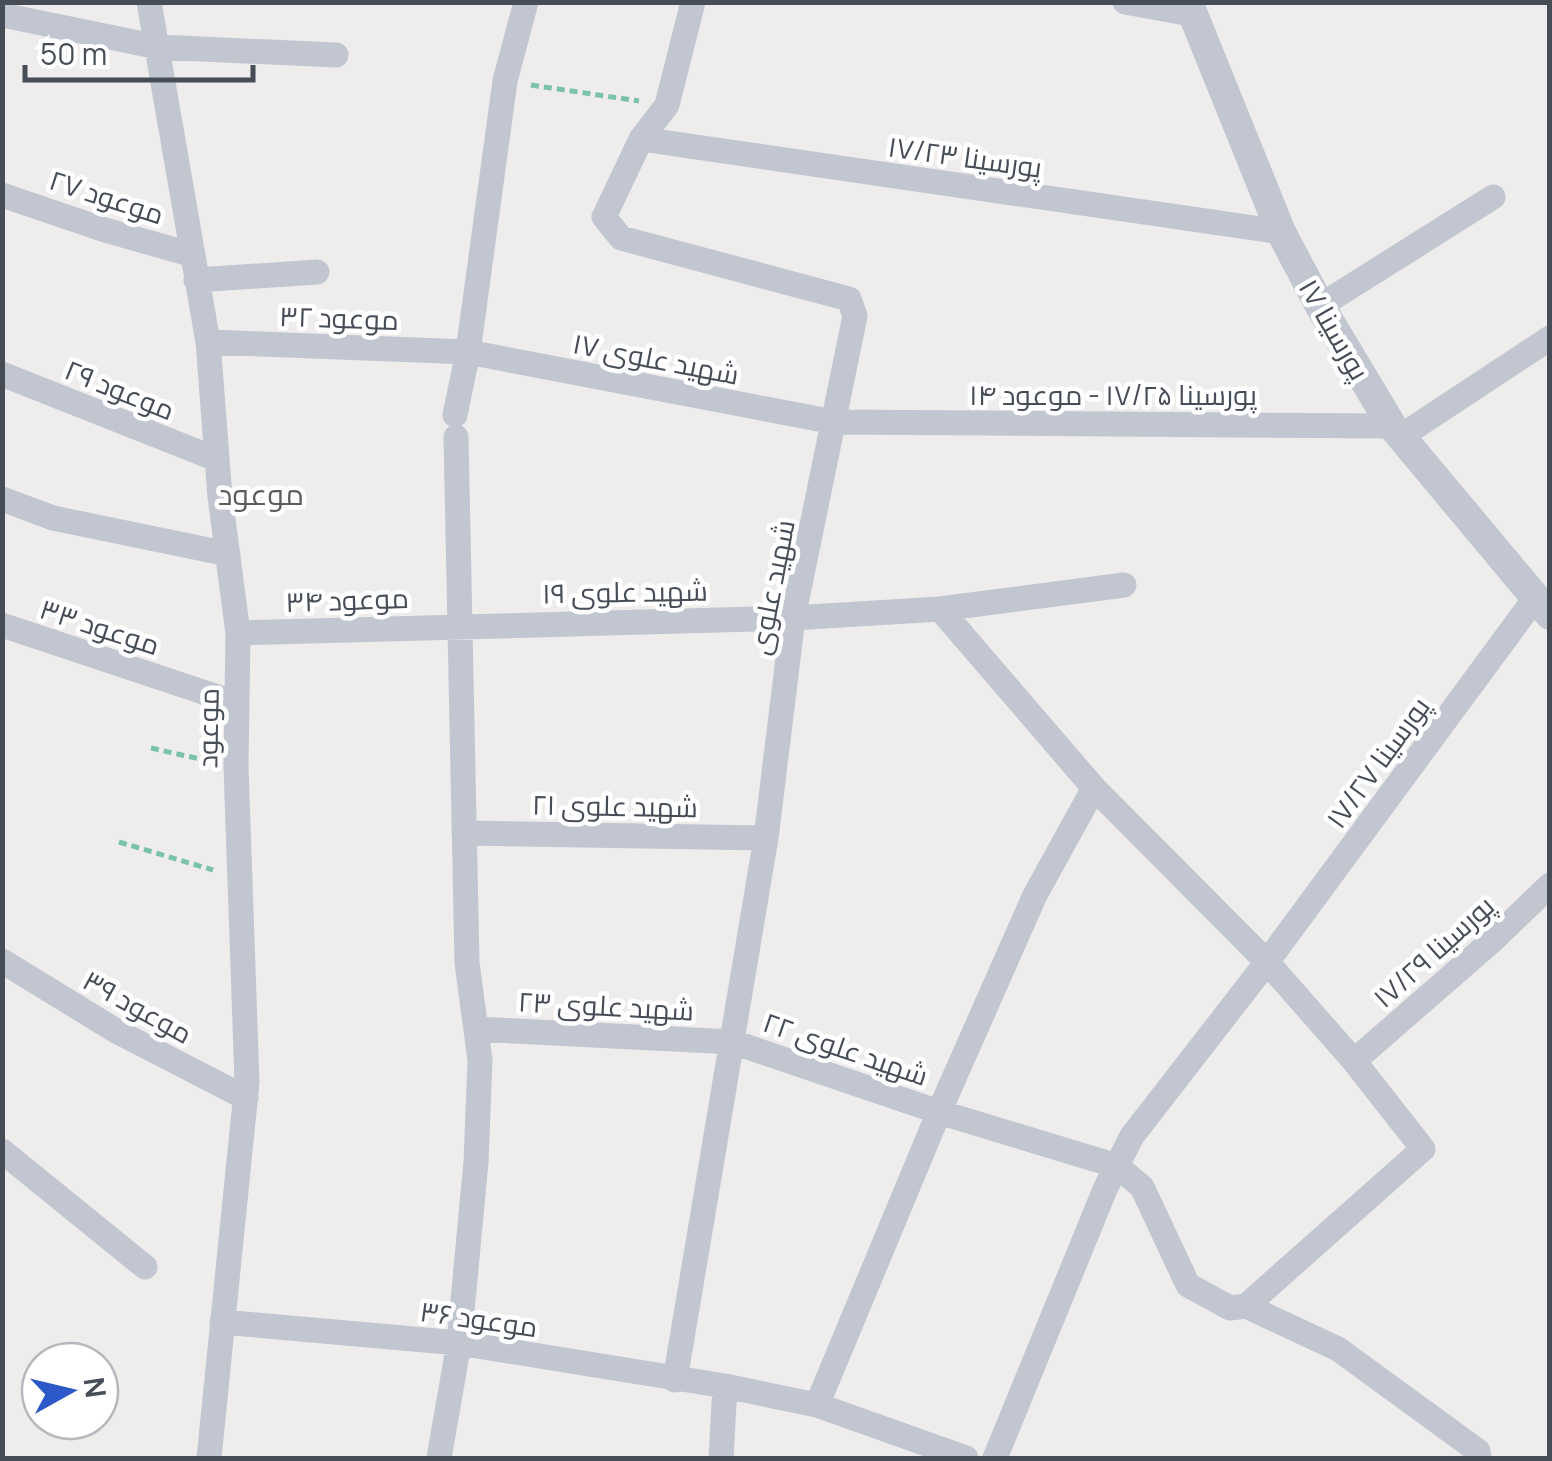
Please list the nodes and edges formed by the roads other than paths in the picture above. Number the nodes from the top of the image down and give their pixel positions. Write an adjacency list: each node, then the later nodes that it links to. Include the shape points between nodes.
1 (149, 2): 7 (street, موعود)
2 (526, 2): 18 (street, via 504,80)
3 (692, 2): 9 (street, شهید علوی, via 667,105)
4 (1126, 2): 5 (street)
5 (1190, 8): 12 (street, پورسینا ۱۷)
6 (2, 16): 7 (street)
7 (158, 47): 8 (street); 13 (street, موعود)
8 (336, 55)
9 (641, 139): 12 (street, پورسینا ۱۷/۲۳); 20 (street, شهید علوی, via 604,217 620,238 849,299 855,316)
10 (2, 195): 13 (street, موعود ۲۷)
11 (1493, 197): 15 (street)
12 (1280, 232): 15 (street, پورسینا ۱۷)
13 (194, 267): 14 (street, موعود ۲۷); 17 (street, موعود)
14 (317, 272)
15 (1320, 306): 21 (street, پورسینا ۱۷)
16 (1550, 338): 21 (street)
17 (208, 342): 18 (street, موعود ۳۲); 22 (street, موعود)
18 (468, 352): 20 (street, شهید علوی ۱۷); 30 (street, via 456,426)
19 (2, 374): 22 (street, موعود ۲۹)
20 (834, 422): 21 (street, پورسینا ۱۷/۲۵ - موعود ۱۴); 28 (street, شهید علوی)
21 (1398, 430): 26 (street, پورسینا ۱۷)
22 (216, 459): 24 (street, موعود)
23 (2, 499): 24 (street, via 53,518)
24 (228, 554): 31 (street, موعود)
25 (1124, 585): 27 (street, شهید علوی ۱۹)
26 (1543, 606): 38 (street, پورسینا ۱۷/۲۷)
27 (940, 610): 28 (street, شهید علوی ۱۹); 33 (street)
28 (793, 618): 30 (street, شهید علوی ۱۹); 35 (street, شهید علوی)
29 (2, 624): 32 (street, موعود ۳۳)
30 (459, 625): 31 (street, موعود ۳۴); 34 (street)
31 (238, 634): 32 (street, موعود)
32 (236, 702): 42 (street, موعود)
33 (1094, 788): 38 (street); 43 (street, via 1036,896)
34 (464, 833): 35 (street, شهید علوی ۲۱); 39 (street)
35 (766, 838): 40 (street, شهید علوی)
36 (1550, 885): 41 (street, پورسینا ۱۷/۲۹)
37 (2, 961): 42 (street, موعود ۳۹, via 118,1032)
38 (1267, 962): 41 (street); 45 (street, پورسینا ۱۷/۲۷, via 1132,1136)
39 (476, 1029): 40 (street, شهید علوی ۲۳); 49 (street, via 476,1162)
40 (733, 1042): 43 (street, شهید علوی ۲۲); 50 (street, شهید علوی)
41 (1354, 1061): 47 (street, via 1423,1149)
42 (246, 1098): 48 (street, موعود)
43 (939, 1112): 45 (street, شهید علوی ۲۲); 52 (street)
44 (2, 1152): 46 (street)
45 (1117, 1166): 47 (street, via 1142,1187 1188,1285 1230,1308); 57 (street, پورسینا ۱۷/۲۷)
46 (145, 1267)
47 (1246, 1306): 58 (street, via 1338,1349)
48 (222, 1322): 49 (street, موعود ۳۶); 53 (street, موعود)
49 (459, 1343): 50 (street, موعود ۳۶); 54 (street)
50 (675, 1380): 51 (street, موعود ۳۶)
51 (726, 1386): 52 (street, موعود ۳۶); 55 (street)
52 (817, 1406): 56 (street, موعود ۳۶)
53 (209, 1458)
54 (439, 1458)
55 (720, 1458)
56 (966, 1458)
57 (995, 1458)
58 (1479, 1458)

